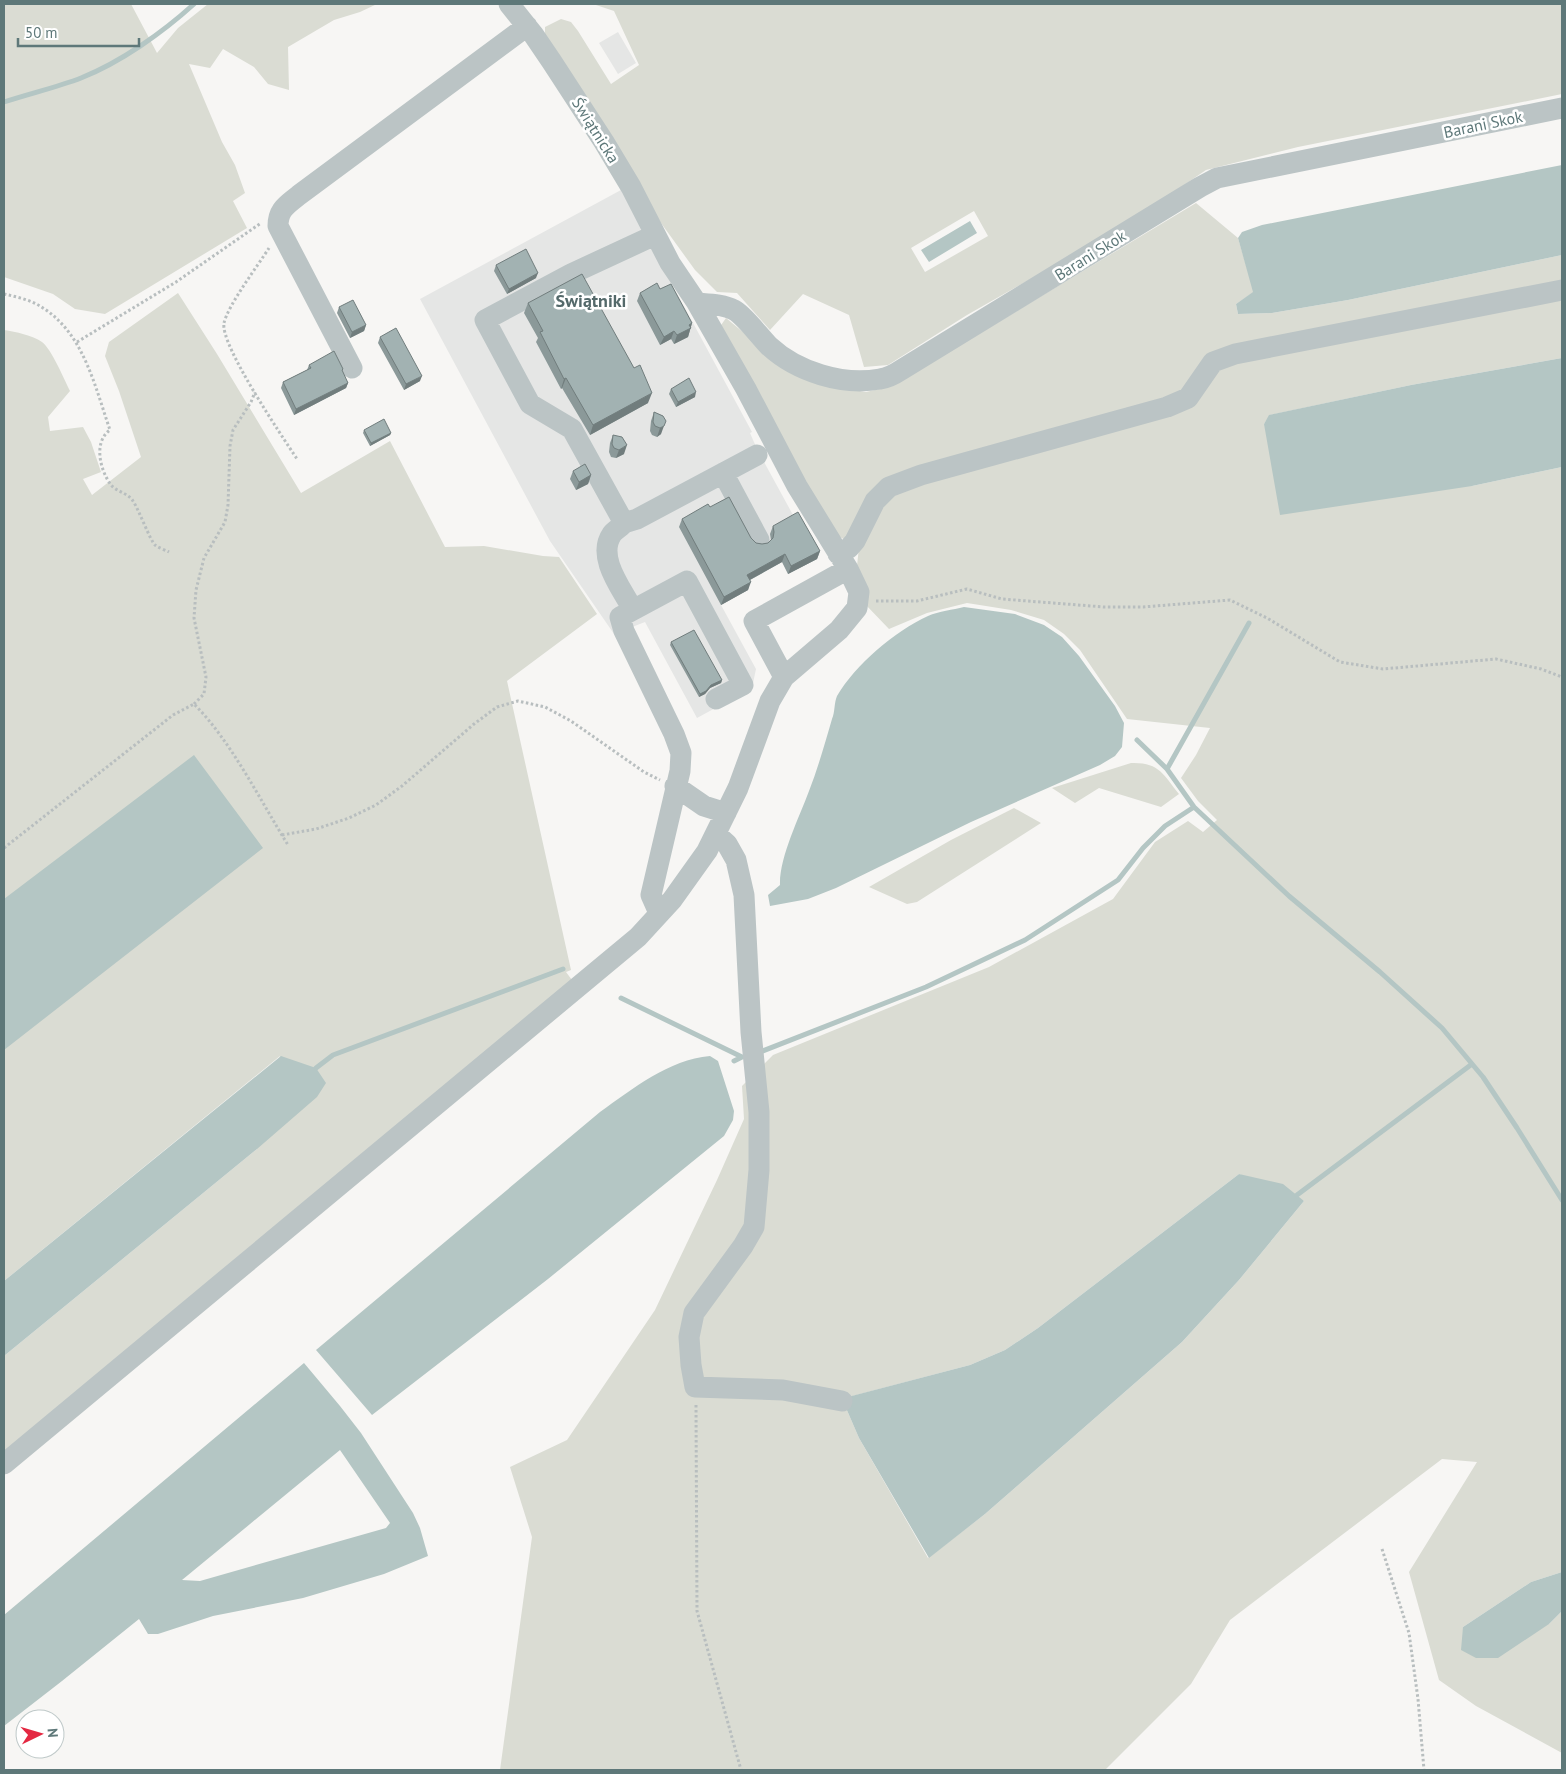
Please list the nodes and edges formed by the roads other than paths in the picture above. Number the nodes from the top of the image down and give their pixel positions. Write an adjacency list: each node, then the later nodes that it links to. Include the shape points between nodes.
1 (509, 4): 2 (street, Świątnicka)
2 (527, 26): 4 (street, Świątnicka, via 599,134); 7 (street, via 283,208 278,221)
3 (1562, 108): 6 (street, Barani Skok, via 1217,178 896,374 880,380 851,381 805,369 771,347 736,310)
4 (655, 235): 6 (street, Świątnicka); 10 (street, via 571,274 485,320 530,404 572,429)
5 (1562, 290): 12 (street, via 1235,354 1212,362 1188,398 1166,407 889,486 876,501)
6 (697, 304): 12 (street, via 797,486)
7 (352, 368)
8 (757, 455): 9 (street)
9 (723, 473): 10 (street); 11 (street)
10 (624, 524): 13 (street, via 612,534 607,551 610,569)
11 (759, 540)
12 (843, 562): 14 (street, via 859,592 857,608 839,630); 14 (street, via 754,622)
13 (633, 610): 15 (street, via 688,581 744,685); 16 (street, via 620,617 681,753)
14 (784, 677): 17 (street, via 770,701)
15 (716, 699)
16 (676, 786): 17 (street, via 704,806); 19 (street, via 651,895)
17 (726, 813): 18 (street)
18 (716, 834): 19 (street, via 707,852); 20 (street, via 728,844 736,860 744,895 759,1112 759,1170 754,1227 694,1313 689,1337 695,1387 782,1390)
19 (659, 914): 21 (street, via 638,937)
20 (842, 1401)
21 (4, 1464)

